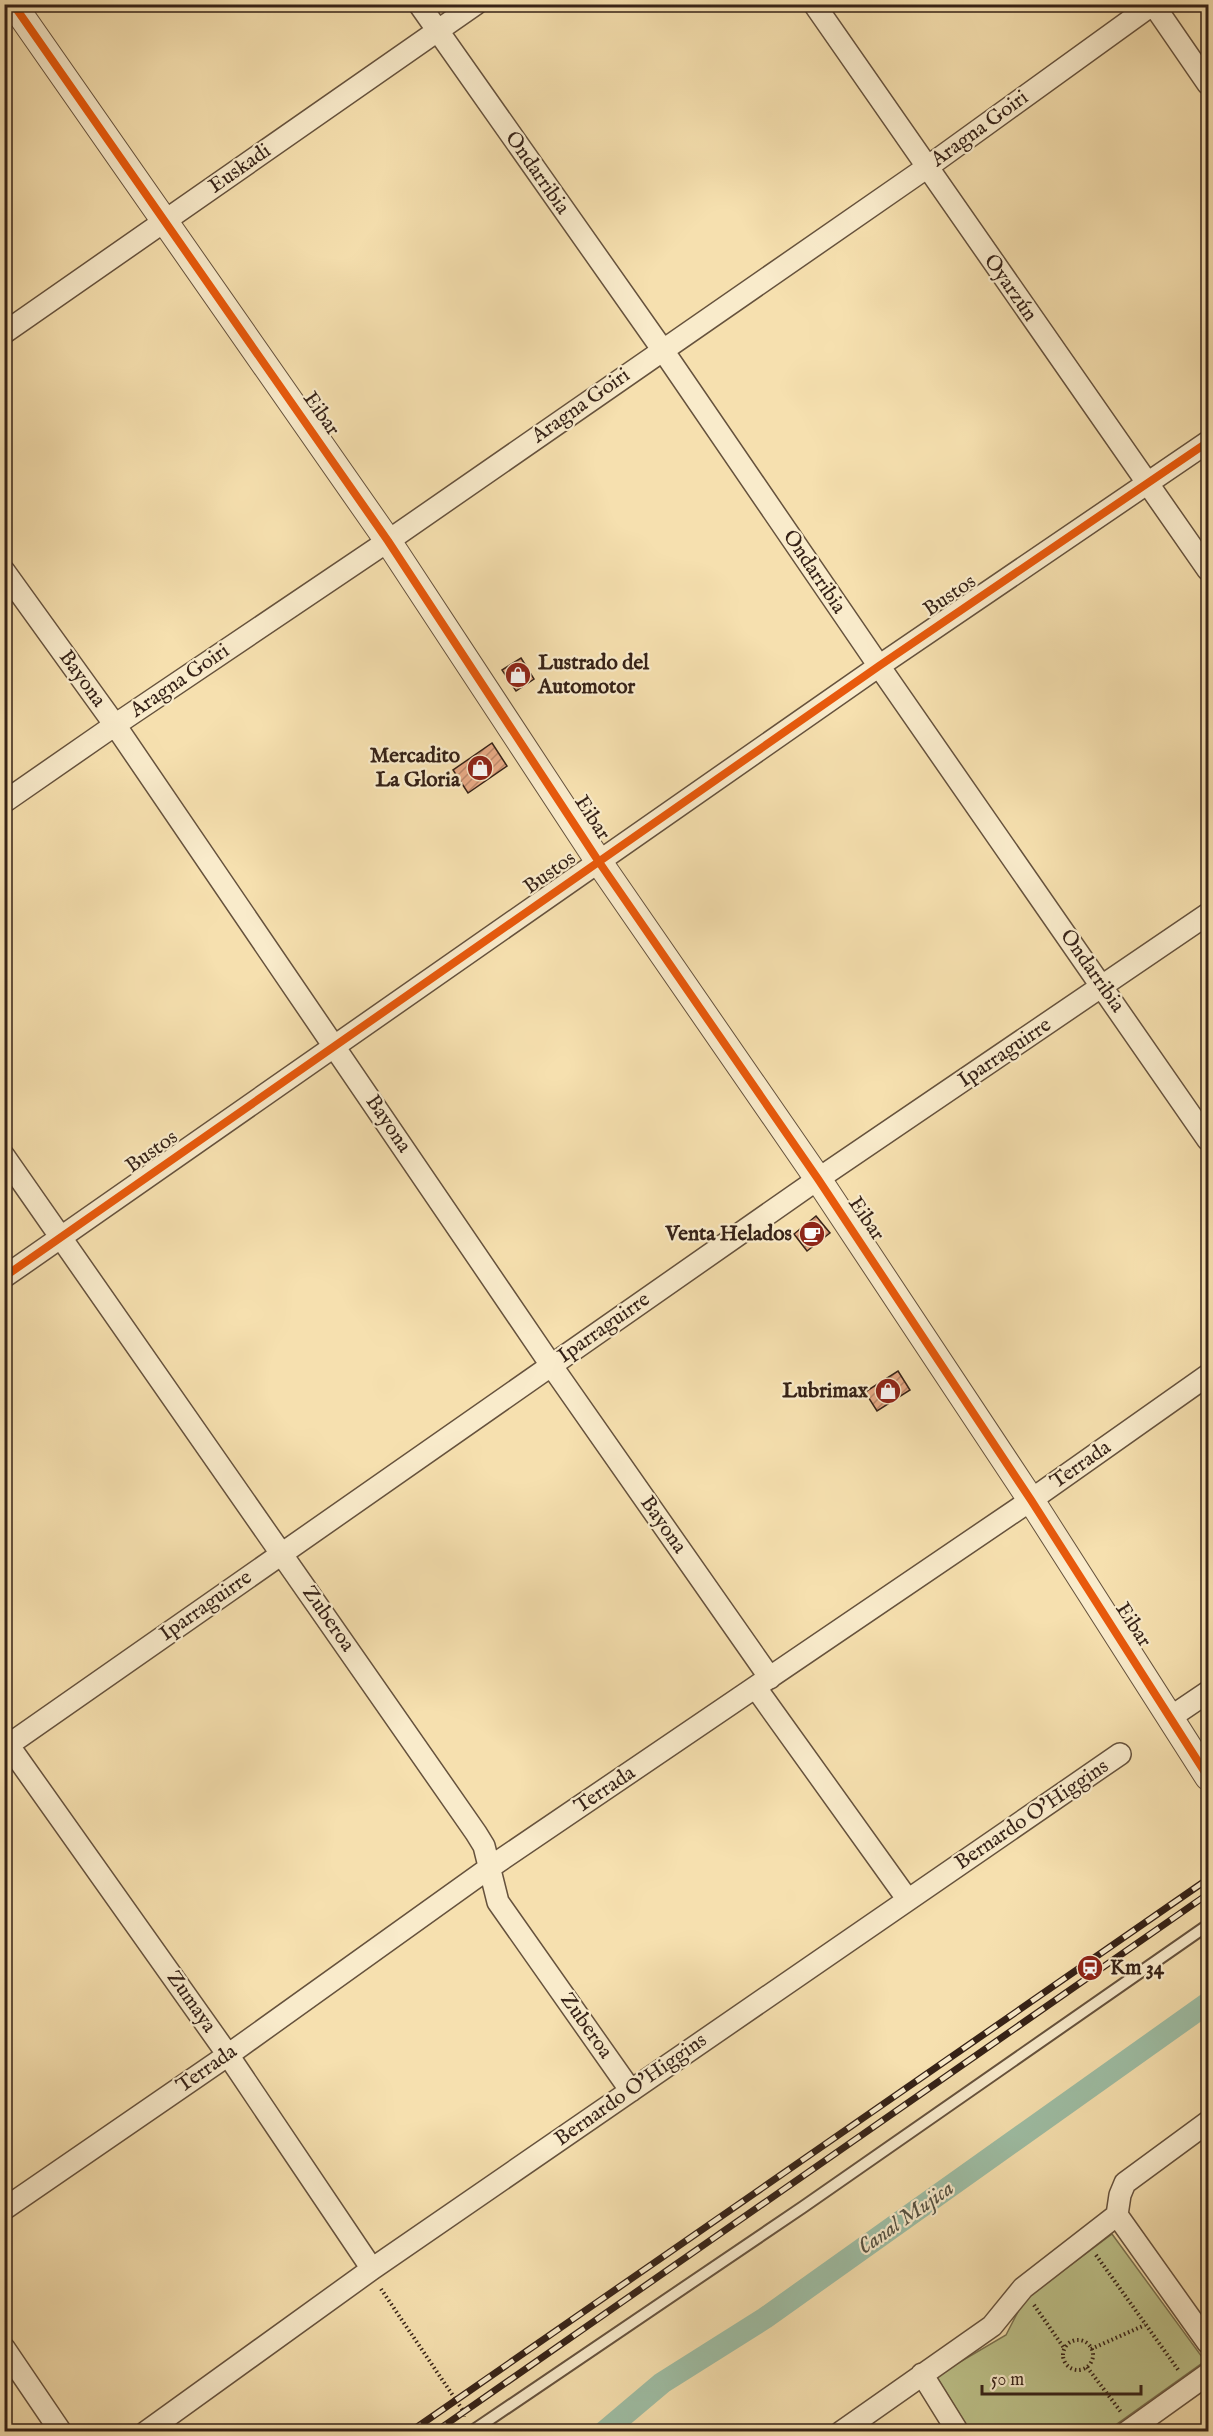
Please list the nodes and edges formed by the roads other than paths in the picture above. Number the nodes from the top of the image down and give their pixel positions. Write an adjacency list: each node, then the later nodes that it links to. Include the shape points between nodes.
1 (13, 4): 9 (street, Eibar)
2 (419, 4): 6 (street, Ondarribia)
3 (476, 4): 6 (street, Euskadi)
4 (814, 4): 8 (street, Oyarzún)
5 (1153, 5): 7 (street); 8 (street, Aragna Goiri)
6 (437, 31): 9 (street, Euskadi); 11 (street, Ondarribia)
7 (1209, 84)
8 (926, 168): 11 (street, Aragna Goiri); 13 (street, Oyarzún)
9 (165, 222): 10 (street, Euskadi); 14 (street, Eibar)
10 (4, 333)
11 (662, 349): 14 (street, Aragna Goiri); 17 (street, Ondarribia)
12 (1209, 442): 13 (street, Bustos)
13 (1148, 484): 15 (street, Oyarzún); 17 (street, Bustos)
14 (388, 541): 18 (street, Aragna Goiri); 20 (street, Eibar)
15 (1209, 570)
16 (4, 571): 18 (street, Bayona)
17 (879, 666): 20 (street, Bustos); 22 (street, Ondarribia)
18 (115, 724): 19 (street, Aragna Goiri); 23 (street, Bayona)
19 (4, 802)
20 (599, 862): 23 (street, Bustos); 26 (street, Eibar)
21 (1209, 914): 22 (street, Iparraguirre)
22 (1103, 987): 24 (street, Ondarribia); 26 (street, Iparraguirre)
23 (334, 1045): 27 (street, Bustos); 29 (street, Bayona)
24 (1209, 1140)
25 (4, 1156): 27 (street, Zuberoa)
26 (818, 1179): 29 (street, Iparraguirre); 31 (street, Eibar)
27 (61, 1239): 28 (street, Bustos); 32 (street, Zuberoa)
28 (4, 1277)
29 (551, 1365): 32 (street, Iparraguirre); 33 (street, Bayona)
30 (1209, 1375): 31 (street, Terrada)
31 (1031, 1500): 33 (street, Terrada); 35 (street, Eibar)
32 (282, 1553): 36 (street, Iparraguirre); 39 (street, Zuberoa, via 476,1833)
33 (763, 1683): 39 (street, Terrada); 40 (street, Bayona)
34 (1209, 1692): 35 (street)
35 (1171, 1718): 38 (street, Eibar)
36 (6, 1744): 42 (street, Zumaya)
37 (1120, 1754): 40 (street, Bernardo O'Higgins)
38 (1209, 1777)
39 (489, 1868): 42 (street, Terrada); 43 (street, Zuberoa, via 498,1902)
40 (908, 1900): 43 (street, Bernardo O'Higgins)
41 (1209, 1925): 55 (lane)
42 (228, 2055): 45 (street, Terrada); 47 (street, Zumaya)
43 (631, 2091): 47 (street, Bernardo O'Higgins)
44 (1209, 2122): 46 (street, via 1125,2183)
45 (4, 2209)
46 (1117, 2215): 48 (street); 50 (street, via 1023,2288 992,2326)
47 (372, 2269): 54 (street, Bernardo O'Higgins)
48 (1209, 2343)
49 (4, 2348): 53 (street)
50 (922, 2374): 56 (street); 57 (street)
51 (1209, 2374): 52 (street)
52 (1130, 2429)
53 (61, 2432)
54 (146, 2432)
55 (471, 2432)
56 (841, 2432)
57 (958, 2432)

